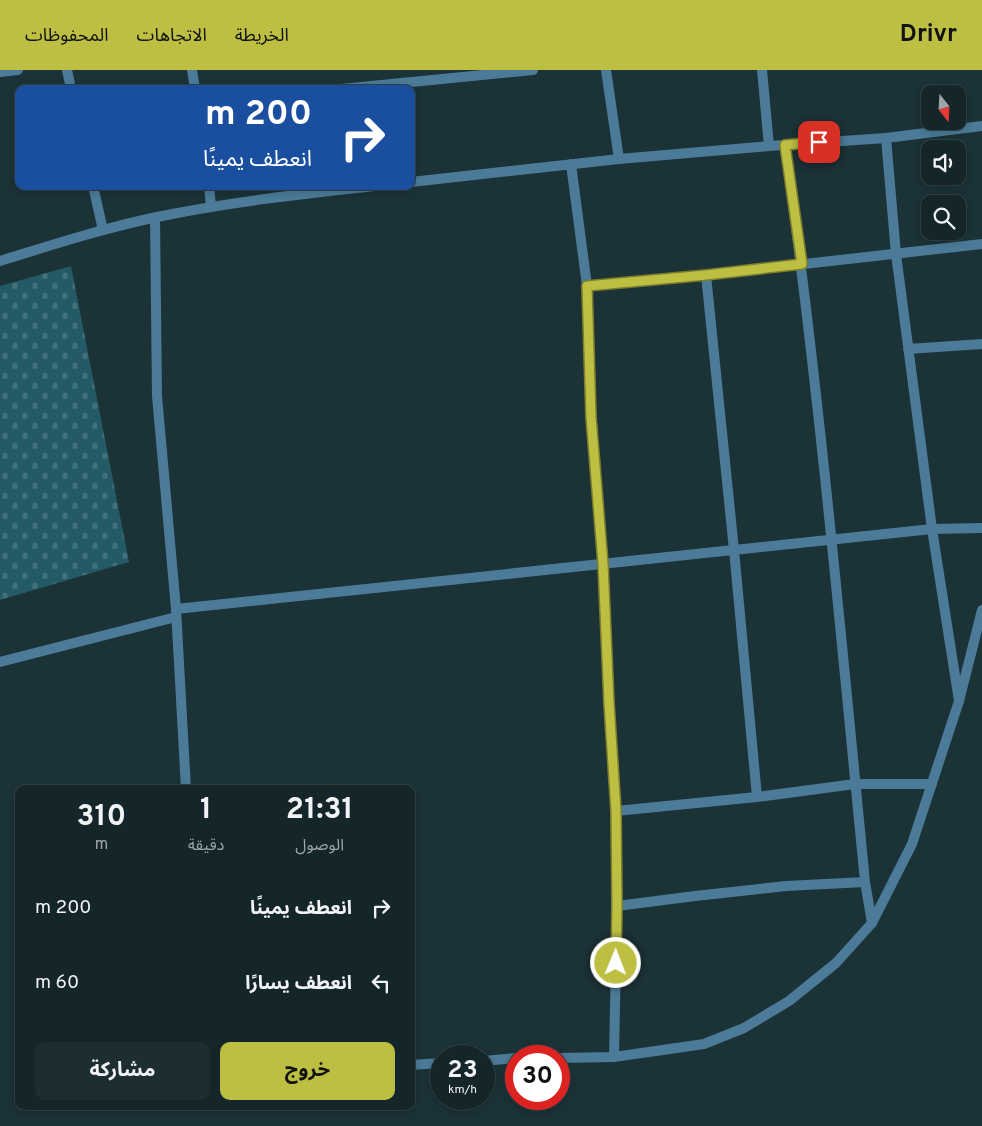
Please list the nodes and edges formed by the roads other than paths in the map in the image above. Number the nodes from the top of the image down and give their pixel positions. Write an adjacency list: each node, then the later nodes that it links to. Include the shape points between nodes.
1 (18, 70): 7 (street)
2 (67, 70): 8 (street)
3 (192, 70): 9 (street)
4 (533, 70): 10 (street)
5 (606, 70): 15 (street)
6 (762, 70): 14 (street)
7 (0, 72)
8 (70, 85)
9 (194, 85)
10 (381, 85)
11 (982, 126): 12 (street)
12 (886, 138): 13 (street); 25 (street)
13 (785, 145): 14 (street); 27 (street)
14 (769, 146): 15 (street)
15 (619, 159): 16 (street)
16 (571, 164): 17 (street); 29 (street)
17 (415, 182)
18 (94, 190): 23 (street)
19 (209, 190): 21 (street)
20 (327, 190): 21 (street)
21 (211, 206): 22 (street)
22 (155, 217): 23 (street); 38 (street, via 157,396)
23 (103, 230): 26 (street)
24 (982, 244): 25 (street)
25 (896, 254): 27 (street); 31 (street)
26 (0, 261)
27 (802, 264): 28 (street); 34 (street)
28 (706, 275): 29 (street); 35 (street)
29 (587, 286): 36 (street, via 591,417)
30 (982, 344): 31 (street)
31 (908, 349): 33 (street)
32 (982, 528): 33 (street)
33 (932, 529): 34 (street); 40 (street)
34 (832, 540): 35 (street); 41 (street)
35 (734, 550): 36 (street); 44 (street)
36 (603, 564): 38 (street); 45 (street)
37 (982, 610): 40 (street)
38 (176, 613): 39 (street); 43 (street)
39 (0, 662)
40 (959, 701): 42 (street)
41 (856, 784): 42 (street); 44 (street); 46 (street)
42 (932, 784): 48 (street, via 912,844)
43 (186, 785)
44 (757, 797): 45 (street)
45 (616, 811): 47 (street)
46 (865, 882): 47 (street, via 786,886); 48 (street)
47 (617, 906): 49 (street)
48 (872, 923): 49 (street, via 836,963 789,1001 744,1028 704,1044)
49 (614, 1057): 50 (street)
50 (570, 1058)
51 (430, 1065): 52 (street)
52 (415, 1066)

